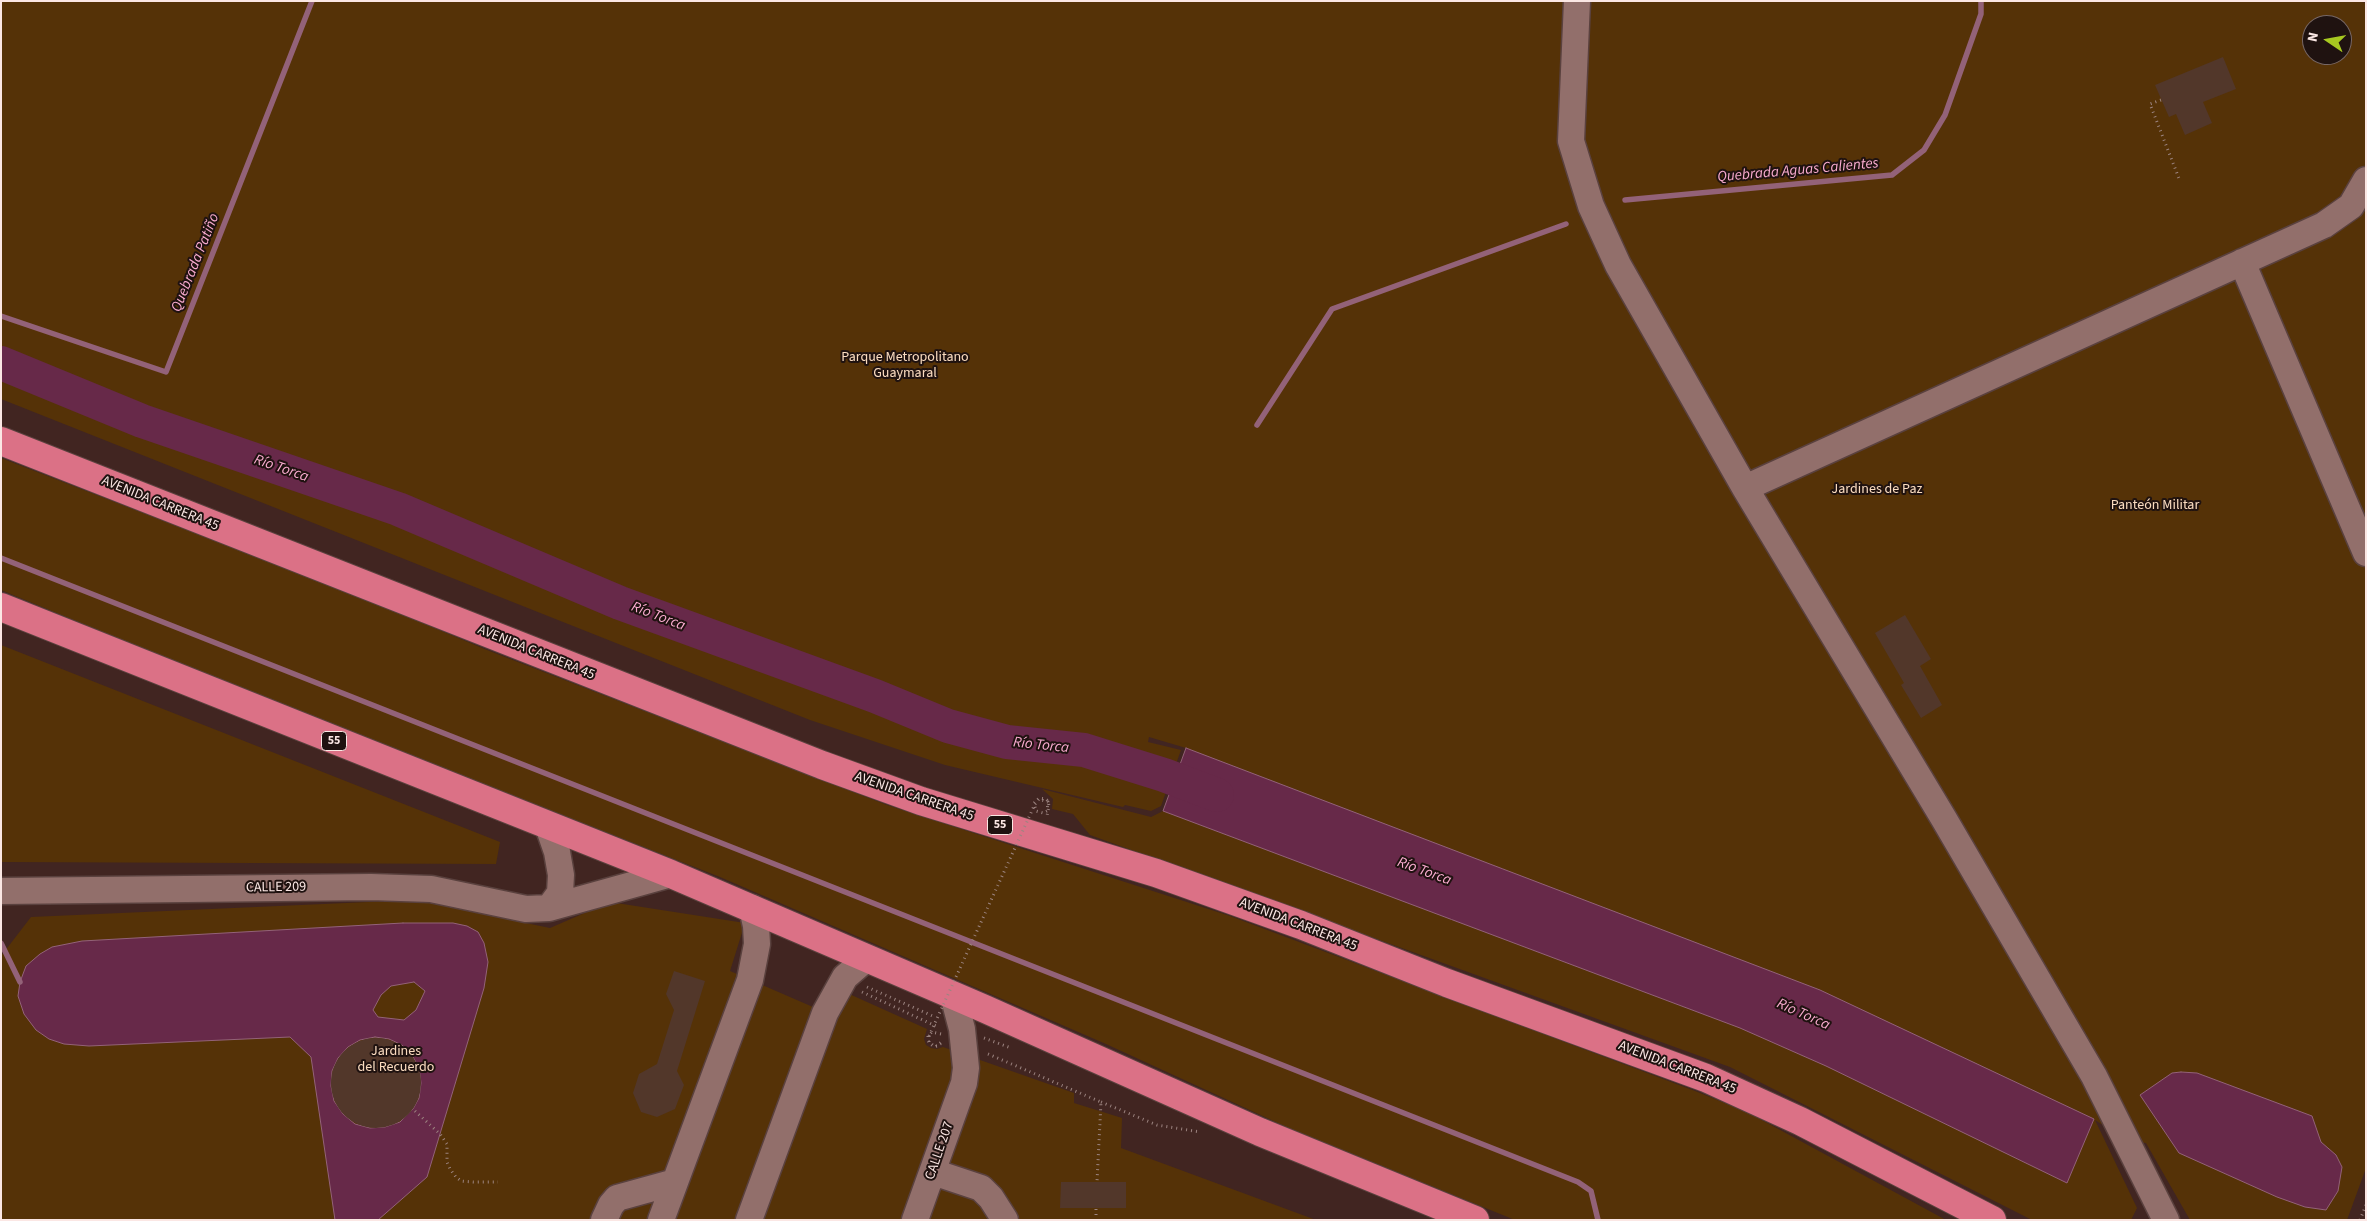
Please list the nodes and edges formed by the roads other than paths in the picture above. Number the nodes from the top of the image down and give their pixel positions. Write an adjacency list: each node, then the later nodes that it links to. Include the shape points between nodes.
1 (1577, 1): 5 (street, via 1571,141 1591,206 1618,265)
2 (2366, 180): 3 (street, via 2351,206 2324,225)
3 (2242, 262): 5 (street); 6 (street)
4 (1, 441): 24 (highway, AVENIDA CARRERA 45 / 55, via 822,765 921,801 1156,873 1706,1078)
5 (1745, 488): 17 (street, via 2094,1076)
6 (2366, 553)
7 (1, 607): 8 (highway, 55)
8 (548, 826): 9 (highway, 55); 11 (street, via 558,852 561,875 560,893)
9 (671, 874): 11 (street, CALLE 209); 12 (highway, 55)
10 (1, 891): 11 (street, CALLE 209, via 371,887 431,889 526,909)
11 (548, 908)
12 (752, 908): 13 (highway, 55); 16 (street, via 757,944 750,980)
13 (867, 958): 14 (highway, 55); 20 (street, via 843,980 824,1012)
14 (953, 995): 15 (street, CALLE 207, via 956,1036 966,1068 964,1083); 23 (highway, 55, via 1260,1132)
15 (933, 1172): 21 (street, CALLE 207); 22 (street, via 981,1188)
16 (675, 1182): 18 (street, via 617,1198); 19 (street)
17 (2160, 1213)
18 (604, 1220)
19 (661, 1220)
20 (749, 1220)
21 (915, 1220)
22 (1005, 1220)
23 (1475, 1220)
24 (1992, 1220)

